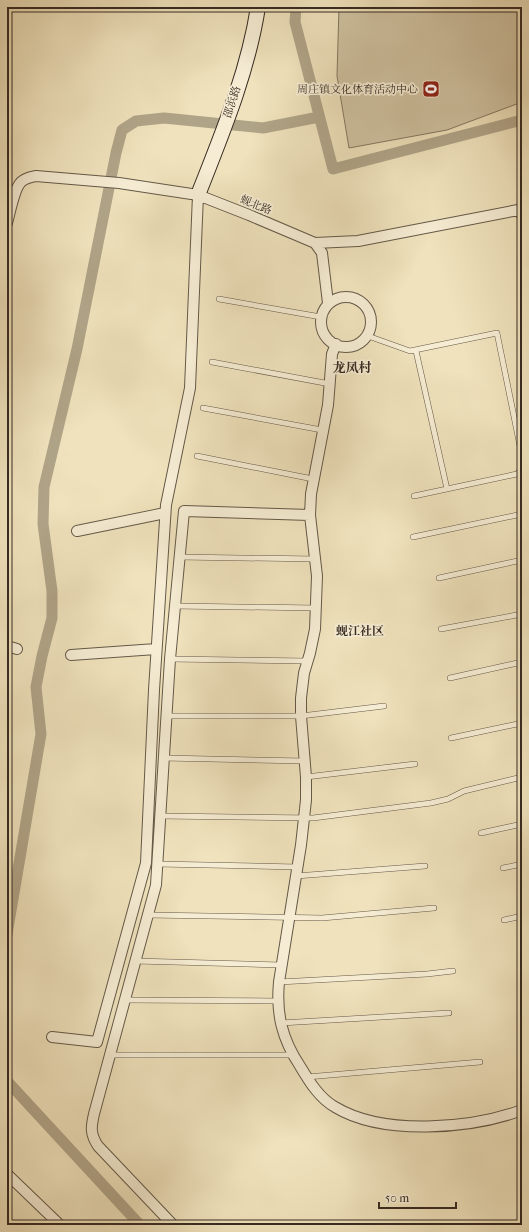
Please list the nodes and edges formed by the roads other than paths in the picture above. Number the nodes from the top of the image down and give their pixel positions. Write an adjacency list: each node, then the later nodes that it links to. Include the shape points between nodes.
1 (258, 7): 2 (street, 邵浜路, via 251,45 229,114)
2 (198, 196): 4 (street, 蚬北路, via 119,183 36,176 20,182); 5 (street, 蚬北路); 22 (street, via 190,388)
3 (522, 215): 5 (street, 蚬北路, via 518,210 358,241)
4 (7, 223)
5 (315, 243): 7 (street, via 322,253)
6 (219, 299): 8 (lane)
7 (328, 303): 8 (street); 9 (street, via 348,296 362,302 371,315 372,326)
8 (321, 317): 10 (street, via 323,333)
9 (368, 336): 10 (street, via 350,347); 11 (lane)
10 (336, 344): 13 (street, via 332,354)
11 (416, 351): 17 (lane, via 497,333); 20 (lane)
12 (212, 362): 13 (lane)
13 (330, 384): 15 (street)
14 (203, 408): 15 (lane)
15 (322, 430): 19 (street)
16 (197, 456): 19 (lane)
17 (522, 456)
18 (522, 468): 20 (lane, via 517,474)
19 (313, 479): 24 (street)
20 (446, 489): 21 (lane)
21 (414, 496)
22 (166, 513): 25 (street); 36 (street)
23 (522, 514): 26 (lane)
24 (310, 515): 27 (street, via 184,511); 28 (street)
25 (77, 531)
26 (414, 538)
27 (180, 557): 28 (lane); 31 (street)
28 (315, 559): 32 (street)
29 (522, 560): 30 (lane)
30 (439, 578)
31 (175, 606): 32 (lane); 39 (street)
32 (316, 608): 40 (street, via 315,629)
33 (522, 614): 34 (lane)
34 (442, 629)
35 (7, 646): 37 (street)
36 (156, 648): 38 (street); 75 (street, via 146,863 97,1042)
37 (18, 649)
38 (71, 655)
39 (170, 658): 40 (lane); 44 (street)
40 (308, 661): 45 (street, via 302,686)
41 (522, 662): 42 (lane)
42 (450, 678)
43 (384, 706): 45 (lane)
44 (167, 716): 45 (lane); 48 (street)
45 (301, 716): 49 (street)
46 (522, 724): 47 (lane)
47 (452, 738)
48 (164, 758): 49 (lane); 53 (street)
49 (305, 761): 51 (street)
50 (415, 764): 51 (lane)
51 (306, 778): 54 (street)
52 (522, 778): 54 (lane, via 464,791 448,799 431,803)
53 (161, 816): 54 (lane); 57 (street)
54 (304, 818): 61 (street)
55 (522, 824): 56 (lane)
56 (481, 833)
57 (158, 864): 61 (lane); 63 (street, via 155,890)
58 (522, 864): 60 (lane)
59 (425, 866): 61 (lane)
60 (503, 868)
61 (296, 872): 65 (street)
62 (434, 908): 65 (lane, via 322,918)
63 (148, 915): 65 (lane); 67 (street)
64 (522, 916): 66 (lane)
65 (289, 917): 68 (street)
66 (504, 920)
67 (135, 961): 68 (lane); 71 (street)
68 (281, 964): 70 (street)
69 (453, 971): 70 (lane)
70 (279, 982): 72 (street)
71 (125, 1000): 72 (lane); 76 (street)
72 (277, 1001): 74 (street)
73 (449, 1013): 74 (lane)
74 (281, 1023): 77 (street)
75 (52, 1037)
76 (110, 1055): 77 (lane); 83 (street, via 94,1114 92,1138)
77 (293, 1055): 79 (street)
78 (480, 1062): 79 (lane)
79 (307, 1077): 80 (street, via 318,1093 333,1107 385,1124 464,1124 488,1121)
80 (522, 1110)
81 (7, 1174): 82 (street)
82 (60, 1225)
83 (173, 1225)

